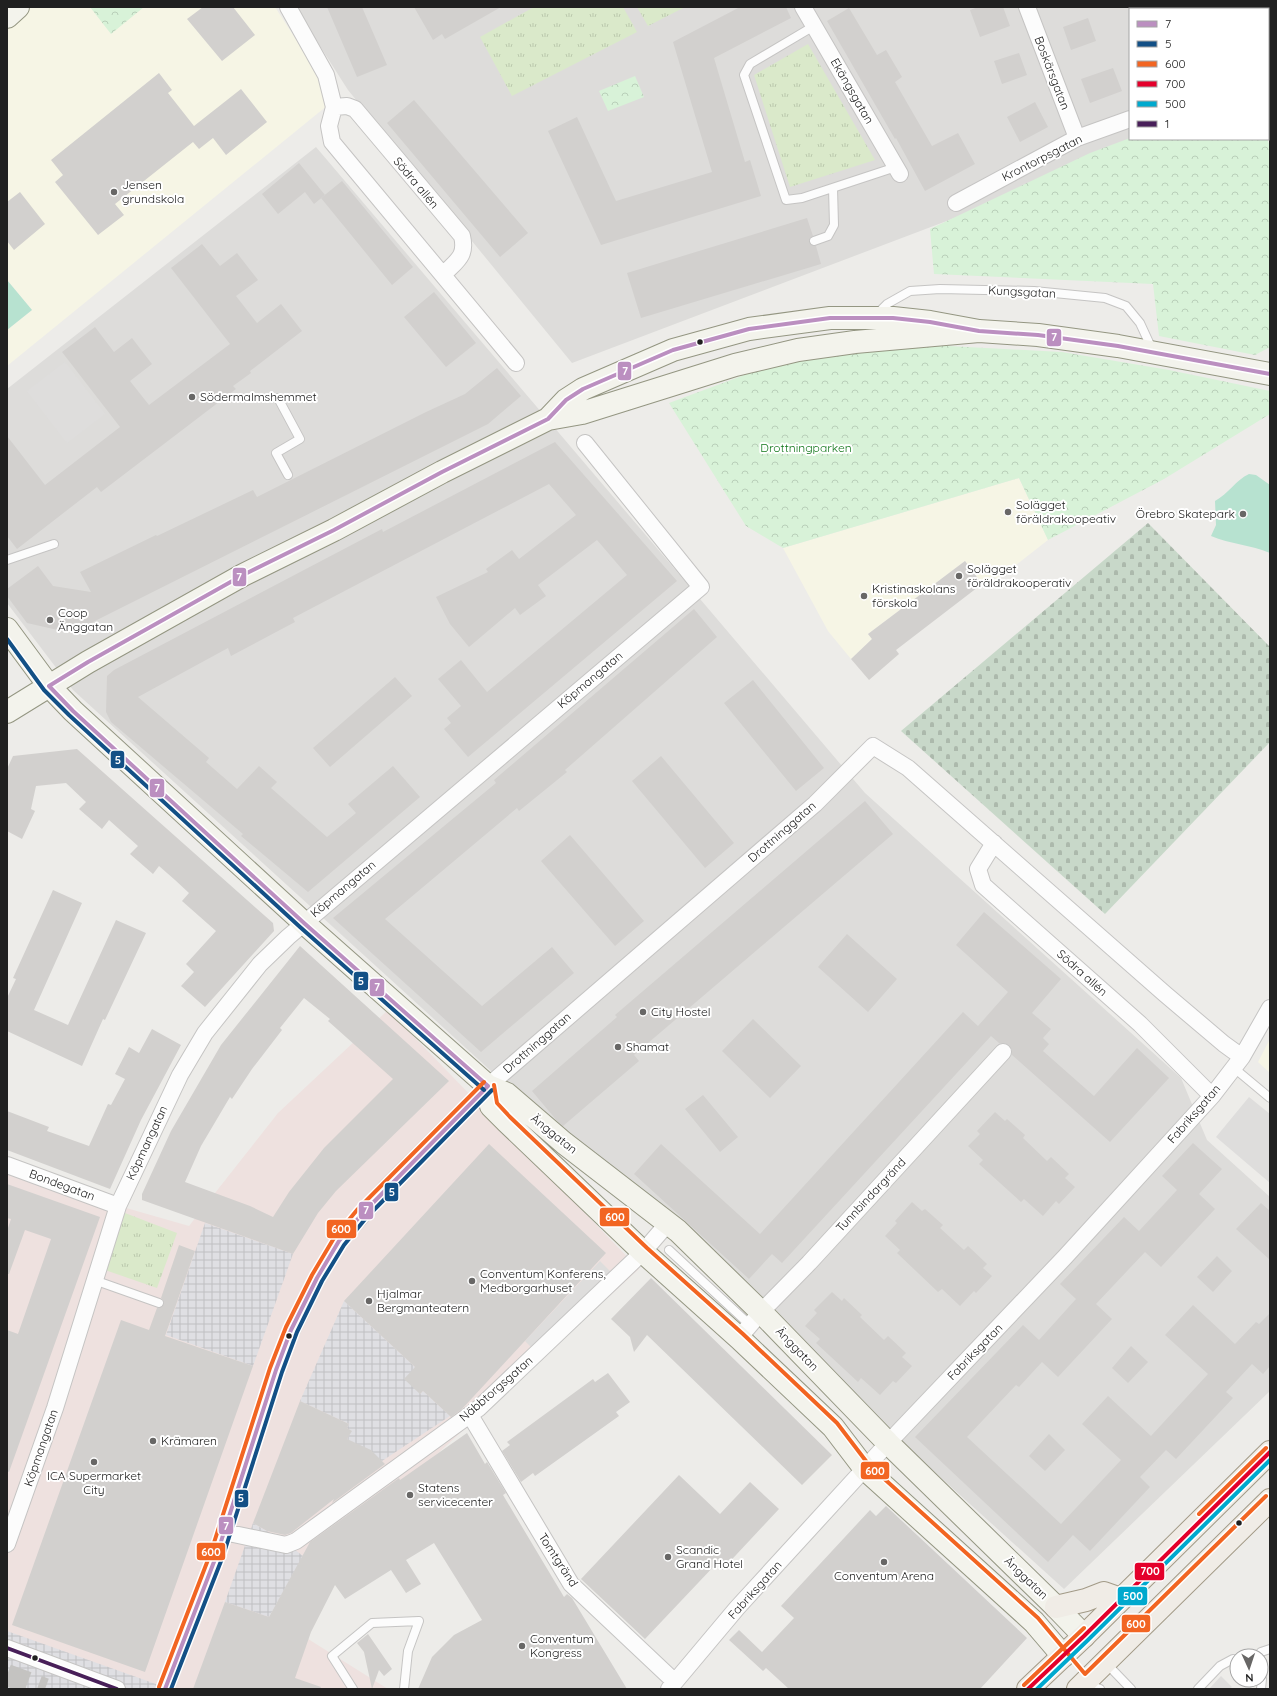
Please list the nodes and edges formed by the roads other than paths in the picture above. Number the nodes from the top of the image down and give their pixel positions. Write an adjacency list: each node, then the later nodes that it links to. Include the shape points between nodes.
1 (18, 7): 5 (street)
2 (288, 7): 7 (street, via 326,75)
3 (803, 7): 6 (street, Ekängsgatan)
4 (1027, 7): 9 (street, Boskärsgatan)
5 (7, 17)
6 (814, 26): 10 (street, Ekängsgatan); 11 (lane, via 750,64 744,75 786,200 802,198)
7 (334, 107): 14 (street, via 329,126 332,142); 14 (street, Södra allén, via 347,106 354,110 462,236 464,247 460,257)
8 (1129, 119): 9 (street, Krontorpsgatan)
9 (1077, 138): 12 (street, Krontorpsgatan)
10 (898, 170): 11 (lane)
11 (833, 188): 13 (lane, via 834,224 828,236)
12 (956, 203)
13 (814, 241)
14 (443, 275): 18 (street)
15 (872, 318): 16 (street, via 930,322); 17 (lane, Kungsgatan, via 887,304 910,291 1034,291 1105,298 1126,306 1140,323); 21 (street, via 830,318 749,329 673,350 583,389 566,400)
16 (979, 331): 17 (street, via 1038,335); 21 (street, via 855,342 798,350 735,365 582,413)
17 (1153, 352): 19 (street)
18 (516, 363)
19 (1270, 374)
20 (278, 398): 23 (lane, via 300,439 276,453)
21 (548, 419): 27 (street, via 243,575)
22 (585, 443): 30 (street, Köpmangatan, via 701,587)
23 (288, 475)
24 (54, 544): 25 (lane)
25 (7, 560)
26 (7, 629): 27 (street, Änggatan)
27 (49, 686): 28 (street); 30 (street, Änggatan)
28 (7, 712)
29 (994, 843): 33 (street, via 1224,1044); 34 (street, Drottninggatan, via 908,768 873,746 815,804); 35 (street, Södra allén, via 978,869 983,885 1140,1024)
30 (304, 923): 34 (street, Änggatan); 38 (street, Köpmangatan, via 260,964 205,1033 180,1075)
31 (1270, 1008): 33 (street, Fabriksgatan)
32 (1003, 1052): 44 (street, Tunnbindargränd)
33 (1238, 1063): 35 (street, Fabriksgatan); 36 (lane)
34 (488, 1086): 39 (street, Änggatan, via 507,1094); 41 (street, Änggatan, via 491,1106); 50 (street, Drottninggatan, via 367,1208 339,1241 324,1265 294,1323 284,1349)
35 (1212, 1096): 46 (street, Fabriksgatan, via 1065,1257)
36 (1270, 1098)
37 (7, 1165): 38 (street, Bondegatan)
38 (118, 1206): 42 (street, Köpmangatan)
39 (668, 1223): 41 (street, Näbbtorgsgatan); 44 (street, Änggatan)
40 (669, 1250): 44 (lane)
41 (643, 1252): 44 (street, Änggatan); 45 (street, Näbbtorgsgatan)
42 (94, 1280): 43 (lane); 51 (street, Köpmangatan, via 55,1408)
43 (159, 1303)
44 (750, 1325): 46 (street, Änggatan); 48 (street, Änggatan)
45 (470, 1415): 50 (street, Näbbtorgsgatan, via 296,1541 286,1545); 59 (street, Tomtgränd, via 571,1584)
46 (888, 1444): 48 (street, Fabriksgatan); 53 (street, Änggatan)
47 (1270, 1452): 52 (main road)
48 (865, 1469): 56 (street, Änggatan, via 1034,1622); 59 (street, Fabriksgatan, via 737,1608)
49 (1270, 1500): 58 (main road)
50 (224, 1532): 62 (street, Drottninggatan)
51 (7, 1544)
52 (1121, 1599): 53 (main road, via 1104,1593); 54 (main road)
53 (1056, 1607): 54 (street, Änggatan)
54 (1084, 1636): 56 (main road); 58 (main road)
55 (7, 1648): 61 (street)
56 (1063, 1656): 60 (main road); 65 (main road)
57 (1229, 1661): 67 (lane, via 1220,1666)
58 (1105, 1662): 60 (main road); 66 (lane)
59 (672, 1686)
60 (1088, 1687)
61 (117, 1689)
62 (165, 1689)
63 (353, 1689): 64 (lane, via 332,1656 372,1623 419,1621 408,1651)
64 (404, 1689)
65 (1028, 1689)
66 (1131, 1689)
67 (1198, 1689)

